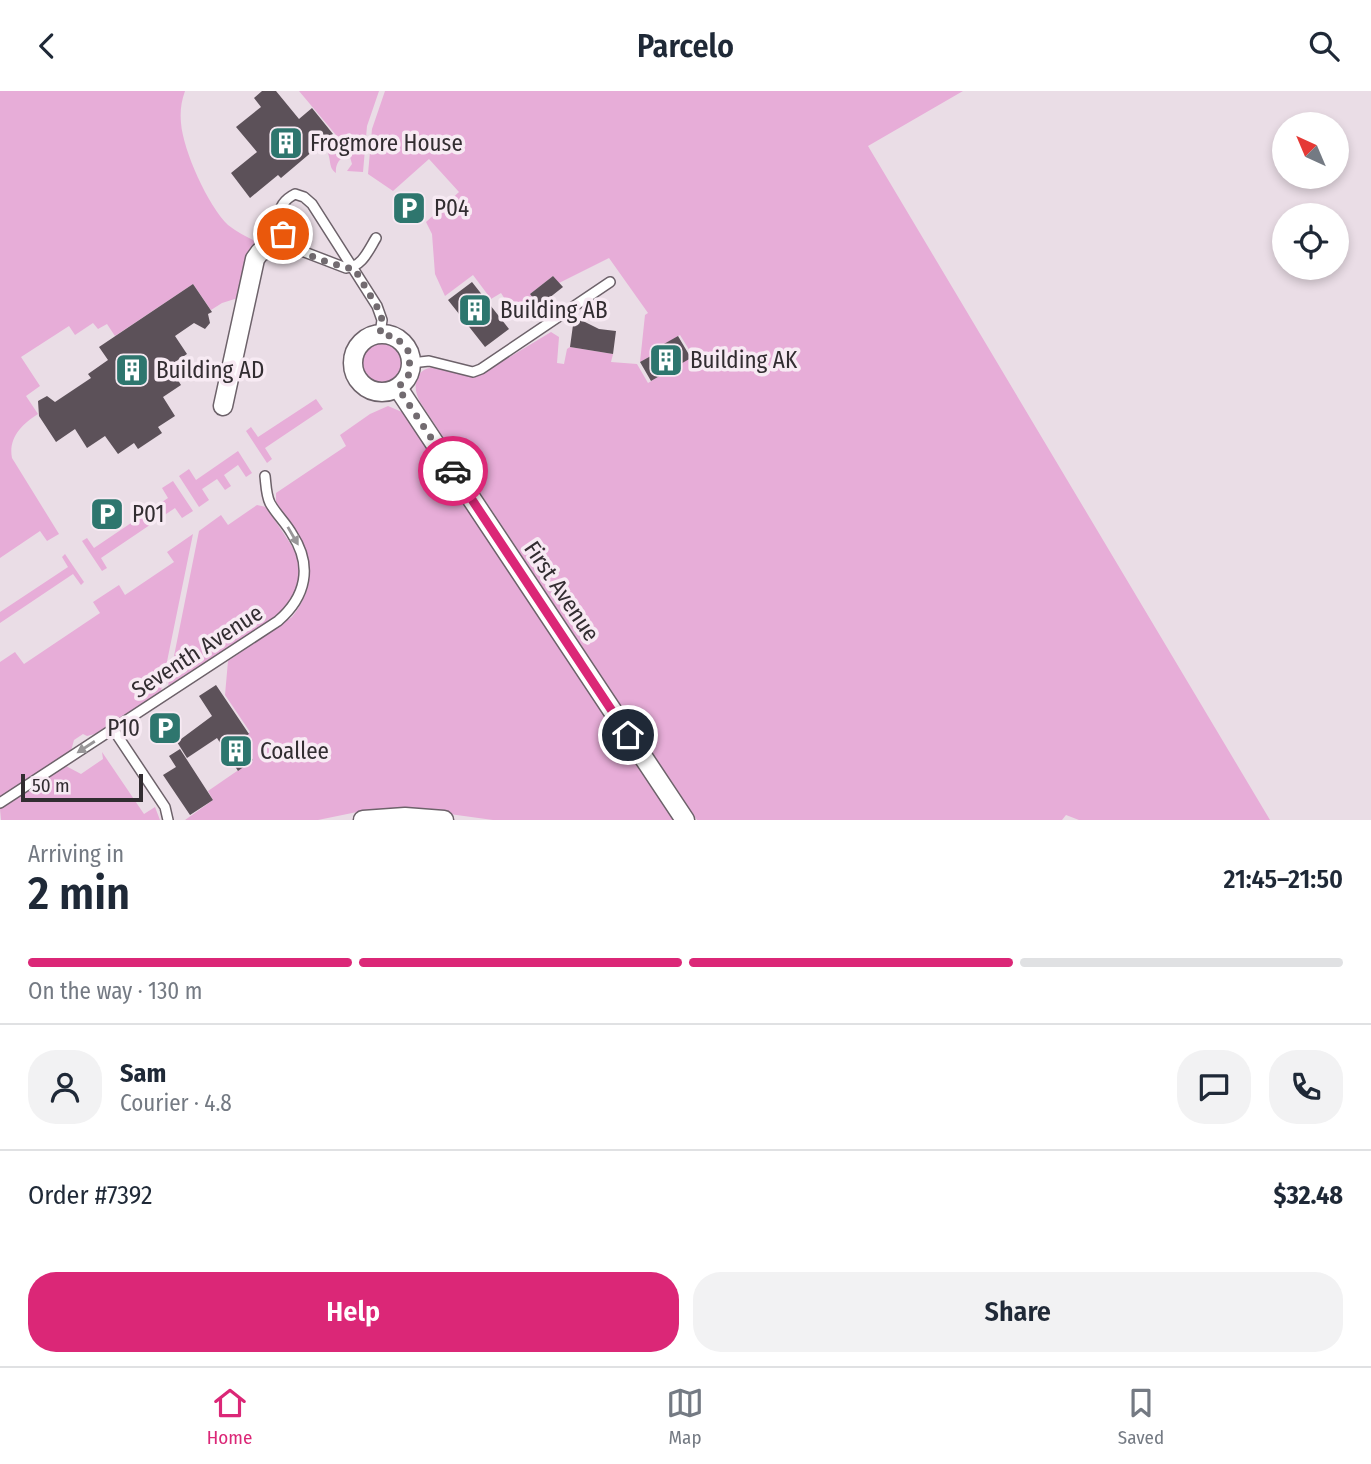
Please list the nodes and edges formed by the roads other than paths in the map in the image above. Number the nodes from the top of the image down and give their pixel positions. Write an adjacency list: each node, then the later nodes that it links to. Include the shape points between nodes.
1 (376, 238): 3 (lane)
2 (288, 241): 3 (lane, via 303,252); 3 (lane, via 278,217 286,198 295,194 312,204); 8 (street, via 260,251 255,259)
3 (354, 268): 5 (lane, via 380,312)
4 (610, 282): 6 (lane, via 481,369 473,372 429,361)
5 (380, 334): 6 (street, via 402,342); 7 (street, via 358,347 354,372 369,390 383,393)
6 (411, 363): 7 (street, via 408,377)
7 (398, 388): 15 (street, First Avenue)
8 (223, 406)
9 (265, 476): 10 (lane, Seventh Avenue, one-way to 10, via 269,501 294,536 304,560 298,598 278,621)
10 (113, 729): 11 (lane, Seventh Avenue, one-way to 11); 12 (lane, via 161,801)
11 (0, 803)
12 (168, 820)
13 (363, 820): 14 (street)
14 (444, 820)
15 (685, 820)

